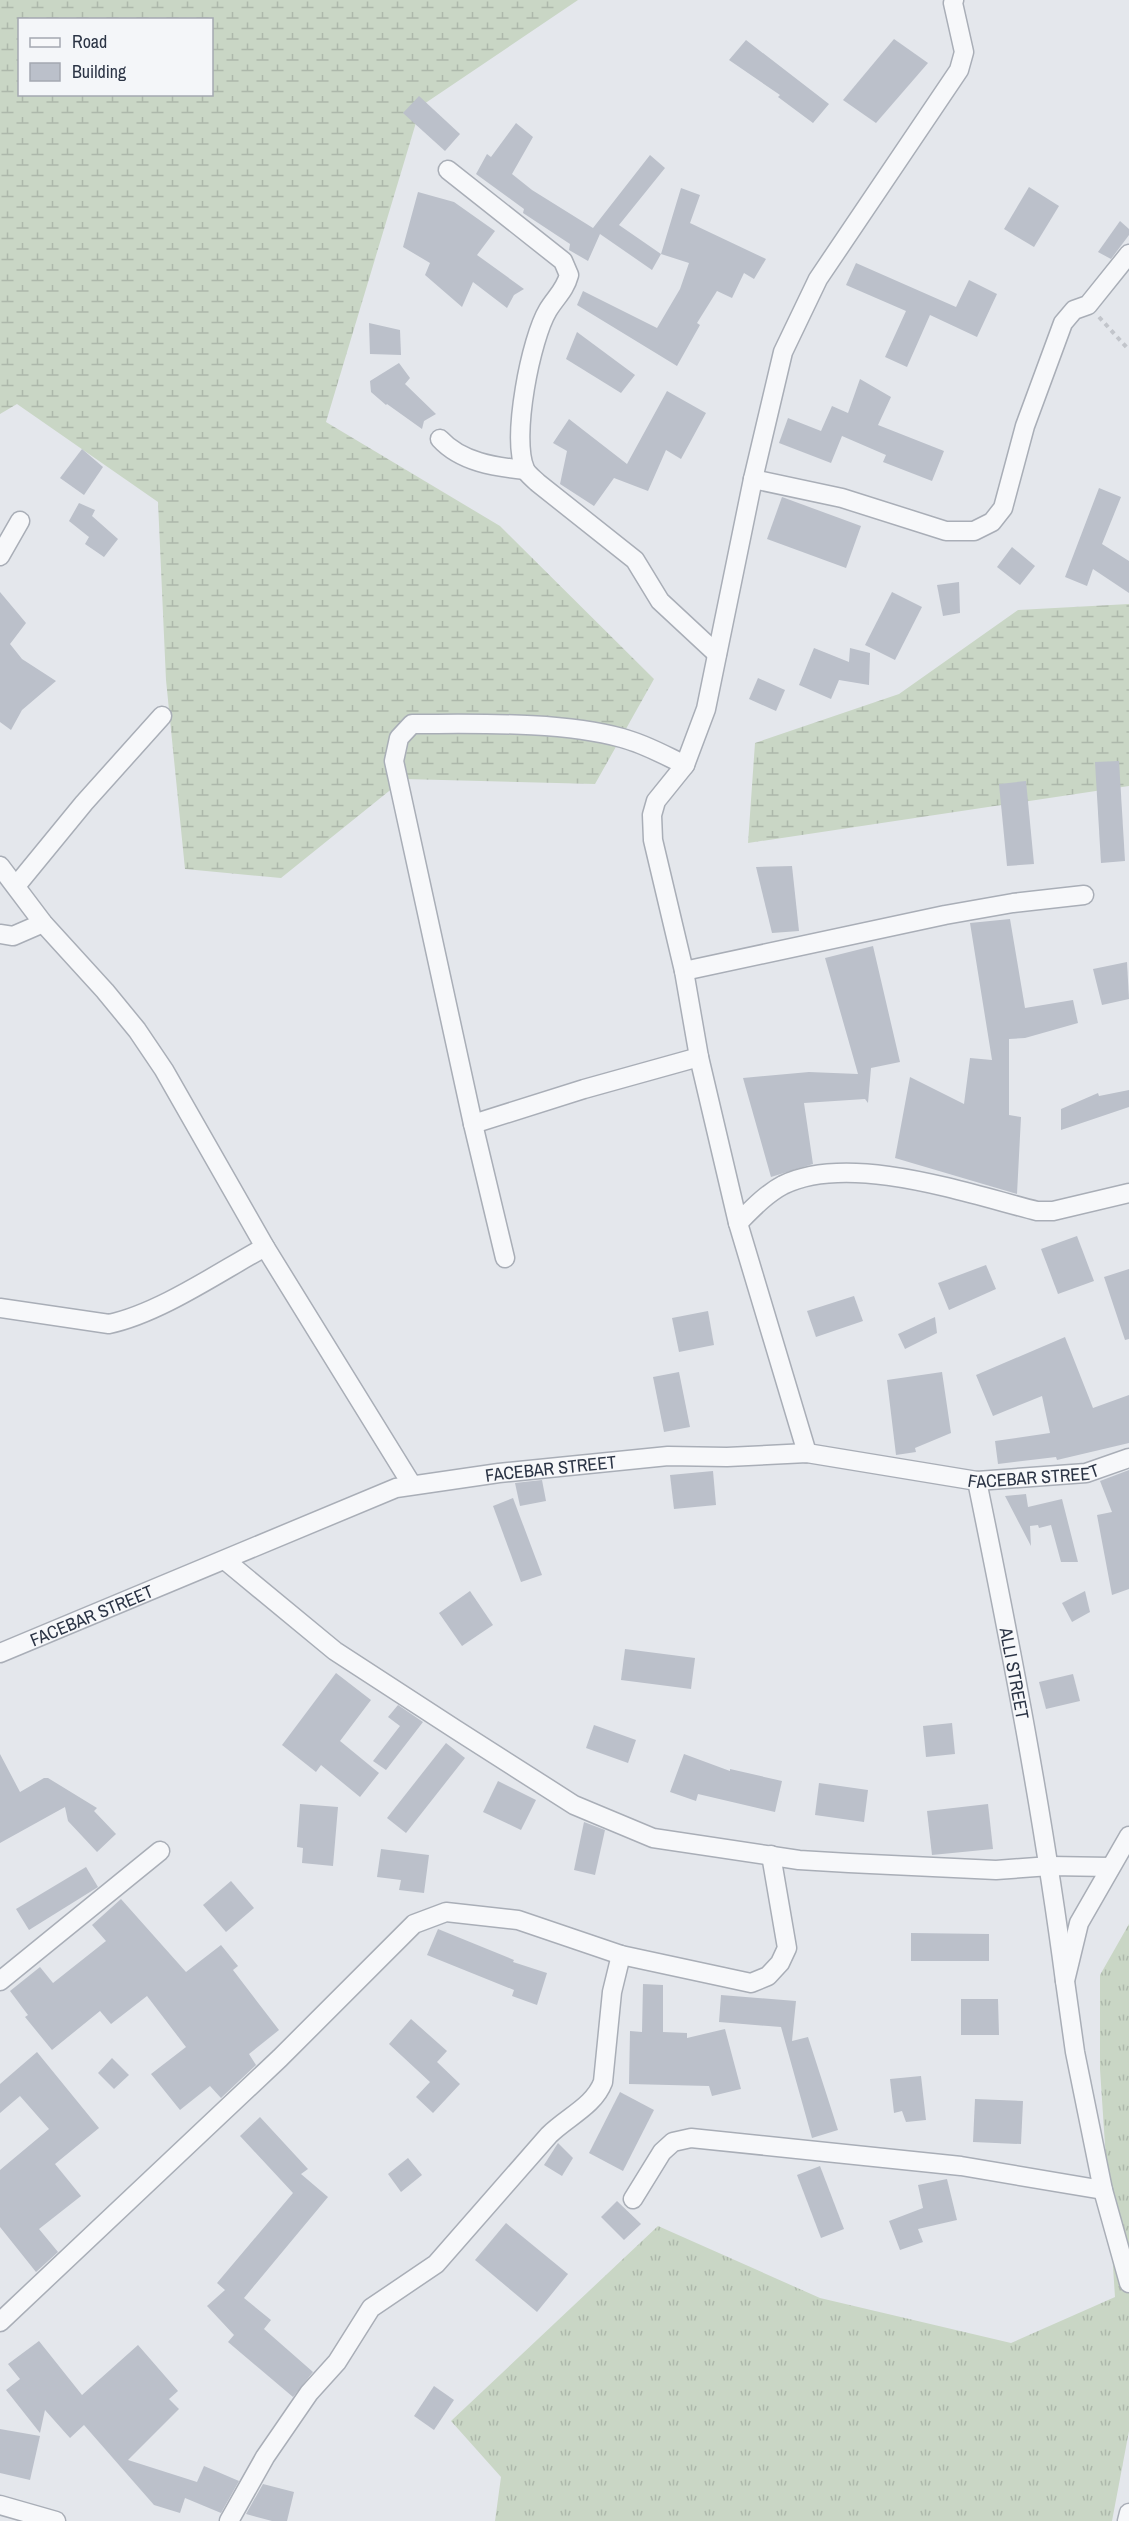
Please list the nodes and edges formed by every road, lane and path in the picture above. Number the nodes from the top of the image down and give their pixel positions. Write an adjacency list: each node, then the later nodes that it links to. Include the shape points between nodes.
1 (954, 0): 8 (street, via 963,52 959,70 818,279 783,352)
2 (448, 170): 7 (street, via 563,261 570,275 548,310 526,381 521,451)
3 (1129, 254): 4 (street)
4 (1088, 305): 5 (path); 8 (street, via 1074,310 1063,322 1025,426 1003,508 992,522 974,531 946,531 842,498)
5 (1129, 350)
6 (440, 439): 7 (street, via 450,451 463,457)
7 (525, 470): 11 (street, via 635,560 660,601)
8 (753, 479): 11 (street)
9 (20, 521): 10 (street)
10 (0, 556)
11 (717, 654): 13 (street, via 706,709)
12 (162, 716): 15 (street)
13 (685, 765): 19 (street, via 656,801 652,815 653,840); 21 (street, via 628,740 567,729 486,723 412,724 399,738 394,761)
14 (0, 866): 15 (street)
15 (16, 886): 17 (street)
16 (1084, 895): 19 (street, via 945,915)
17 (43, 923): 18 (street, via 13,936); 24 (street, via 137,1030)
18 (0, 934)
19 (684, 971): 20 (street)
20 (699, 1057): 21 (street); 23 (street)
21 (473, 1124): 25 (street)
22 (1129, 1193): 23 (street, via 1053,1211 1037,1211 932,1184 852,1171 783,1185)
23 (738, 1223): 27 (street)
24 (266, 1247): 26 (street, via 127,1320 109,1324); 30 (street)
25 (505, 1258)
26 (0, 1308)
27 (807, 1453): 29 (street, FACEBAR STREET); 30 (street, FACEBAR STREET, via 668,1456)
28 (1129, 1458): 29 (street, FACEBAR STREET, via 1086,1473)
29 (976, 1481): 36 (street, ALLI STREET, via 1018,1680)
30 (412, 1485): 31 (street, FACEBAR STREET, via 396,1488)
31 (226, 1561): 32 (street, FACEBAR STREET); 35 (street, via 335,1651 574,1805 653,1838)
32 (0, 1653)
33 (1129, 1836): 37 (street)
34 (160, 1851): 39 (street)
35 (771, 1855): 36 (street, via 996,1870); 38 (street, via 787,1948 768,1977 751,1983)
36 (1050, 1866): 37 (street); 40 (street, ALLI STREET)
37 (1110, 1866): 40 (street, via 1079,1923)
38 (621, 1955): 44 (street, via 518,1920 446,1912 414,1924 279,2058); 48 (street, via 612,1992 600,2091 549,2135 436,2264 371,2308 337,2362 309,2393 265,2457)
39 (3, 1972)
40 (1065, 1981): 41 (street, ALLI STREET)
41 (1103, 2190): 42 (street, via 971,2167 691,2138 673,2142 662,2152); 43 (street, ALLI STREET)
42 (633, 2199)
43 (1129, 2283)
44 (0, 2322)
45 (0, 2505): 47 (street)
46 (1129, 2513): 49 (street)
47 (56, 2521)
48 (229, 2521)
49 (1127, 2521)

